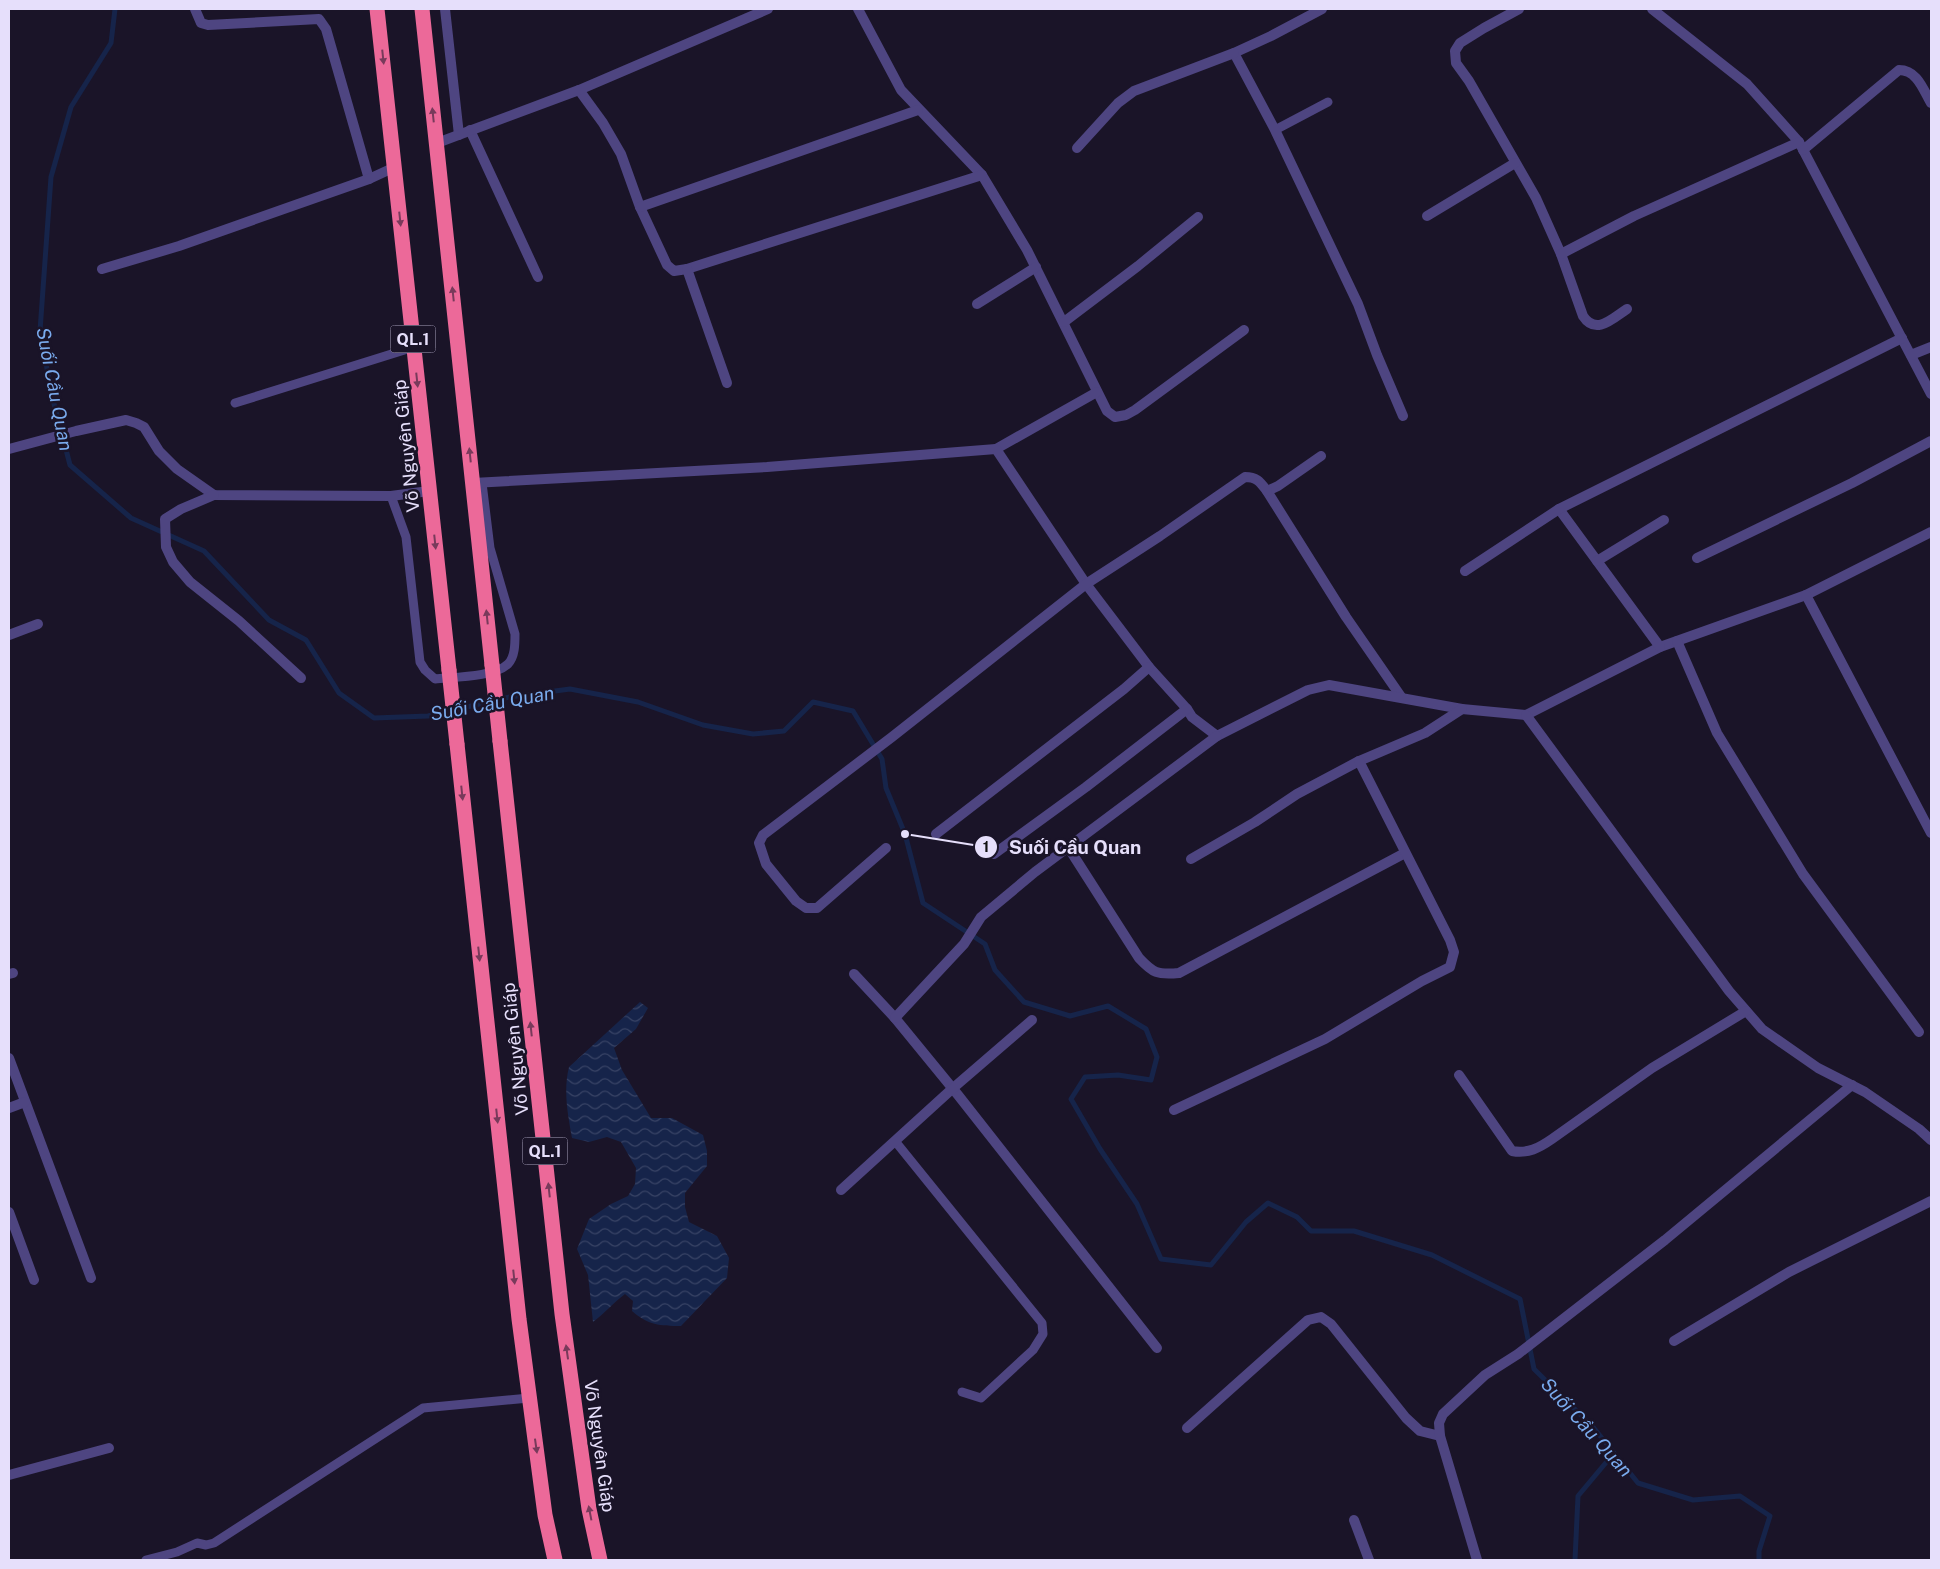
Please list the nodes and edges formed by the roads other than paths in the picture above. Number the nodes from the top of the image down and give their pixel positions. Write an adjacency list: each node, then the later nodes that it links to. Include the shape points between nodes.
1 (196, 9): 24 (street, via 200,23 208,25 319,19 326,29)
2 (378, 9): 22 (highway, Võ Nguyên Giáp / QL.1, one-way to 22)
3 (422, 9): 18 (highway, QL.1, one-way to 3)
4 (445, 9): 17 (street)
5 (768, 9): 11 (street)
6 (858, 9): 14 (street, via 901,90)
7 (1322, 9): 10 (street)
8 (1519, 9): 21 (street, via 1460,43 1456,51 1456,63)
9 (1652, 9): 19 (street, via 1747,84)
10 (1234, 53): 16 (street); 20 (street, via 1134,91 1118,103)
11 (579, 90): 15 (street); 25 (street, via 620,154)
12 (1328, 102): 16 (lane)
13 (1931, 103): 19 (street, via 1914,75 1907,70 1899,70)
14 (918, 110): 23 (street); 25 (street)
15 (470, 130): 17 (street); 32 (street)
16 (1275, 130): 45 (street, via 1358,304)
17 (459, 134): 18 (street)
18 (436, 143): 50 (highway, QL.1, one-way to 18)
19 (1801, 146): 28 (street, via 1634,216); 37 (street)
20 (1077, 148)
21 (1515, 163): 26 (street); 28 (street, via 1536,198)
22 (395, 167): 24 (street); 39 (highway, Võ Nguyên Giáp / QL.1, one-way to 39)
23 (982, 175): 29 (street); 31 (street)
24 (369, 179): 30 (street, via 179,246)
25 (640, 207): 31 (street, via 667,265 674,271)
26 (1427, 216)
27 (1198, 217): 35 (street)
28 (1561, 254): 34 (street, via 1587,323 1594,326 1602,324)
29 (1036, 268): 33 (street); 35 (street)
30 (102, 269)
31 (687, 270): 41 (street)
32 (538, 277)
33 (978, 304)
34 (1627, 309)
35 (1064, 322): 42 (street)
36 (1244, 330): 42 (street, via 1126,415 1114,417)
37 (1902, 338): 40 (street); 55 (street)
38 (1931, 346): 40 (street)
39 (414, 347): 44 (lane); 51 (highway, Võ Nguyên Giáp / QL.1, one-way to 51)
40 (1911, 355): 43 (street)
41 (727, 383)
42 (1097, 392): 48 (street)
43 (1931, 394)
44 (235, 403)
45 (1403, 416)
46 (1931, 441): 58 (street)
47 (9, 449): 53 (street, via 126,420 136,422 144,427 159,451 177,469)
48 (996, 450): 50 (street); 61 (street)
49 (1321, 456): 52 (street)
50 (477, 483): 54 (lane, via 490,548 515,634 511,659 493,672 435,679 420,662 406,537); 112 (highway, Võ Nguyên Giáp / QL.1, one-way to 50, bridge, via 589,1509 562,1314 492,665)
51 (430, 491): 54 (street); 104 (highway, Võ Nguyên Giáp / QL.1, one-way to 104, bridge)
52 (1267, 491): 61 (street, via 1259,480 1245,477); 69 (street, via 1346,617)
53 (214, 495): 54 (street); 68 (street, via 165,519 166,547 173,562 190,582 240,621)
54 (391, 496)
55 (1559, 509): 59 (street); 60 (street)
56 (1664, 520): 59 (street)
57 (1931, 532): 62 (street)
58 (1697, 558)
59 (1598, 561): 66 (street)
60 (1465, 571)
61 (1086, 584): 67 (street); 78 (street, via 763,835 759,843 766,864 796,901 806,908 817,908)
62 (1806, 595): 65 (street); 75 (street)
63 (38, 624): 64 (street)
64 (9, 635)
65 (1677, 641): 66 (street); 86 (street, via 1717,732 1803,874)
66 (1660, 647): 72 (street)
67 (1149, 667): 70 (street); 76 (street)
68 (301, 678)
69 (1402, 698): 71 (street); 73 (street, via 1329,685 1308,690)
70 (1187, 709): 73 (street, via 1192,717); 79 (street)
71 (1462, 709): 72 (street); 74 (street, via 1425,733)
72 (1526, 714): 83 (street)
73 (1217, 736): 77 (street)
74 (1359, 761): 80 (street); 81 (street, via 1297,794)
75 (1931, 833)
76 (936, 834)
77 (1068, 847): 80 (street, via 1139,958 1151,971 1166,974 1179,973); 84 (street, via 981,917 964,944)
78 (886, 848)
79 (994, 854)
80 (1405, 854): 93 (street, via 1450,940 1454,952 1450,967 1325,1038)
81 (1191, 859)
82 (854, 974): 84 (street)
83 (1746, 1010): 88 (street, via 1652,1068 1552,1139 1529,1151 1512,1151); 89 (street, via 1762,1029 1818,1068)
84 (895, 1018): 90 (street)
85 (1032, 1020): 90 (street)
86 (1919, 1032)
87 (9, 1058): 91 (street)
88 (1459, 1075)
89 (1852, 1085): 94 (street); 106 (street, via 1665,1240 1518,1354 1485,1375 1443,1414 1438,1423)
90 (952, 1089): 95 (street); 102 (street)
91 (25, 1102): 92 (street); 99 (street)
92 (9, 1108)
93 (1174, 1110)
94 (1931, 1140)
95 (894, 1141): 96 (street); 103 (lane, via 1042,1323 1043,1334 1033,1350 995,1386 981,1398)
96 (841, 1190)
97 (1931, 1201): 101 (street, via 1789,1272)
98 (9, 1212): 100 (street)
99 (91, 1278)
100 (34, 1280)
101 (1674, 1341)
102 (1156, 1348)
103 (962, 1392)
104 (529, 1398): 110 (lane, via 423,1408 214,1543 197,1543); 111 (highway, Võ Nguyên Giáp / QL.1, one-way to 111, via 545,1516)
105 (1186, 1428): 106 (street, via 1308,1320 1321,1317 1331,1324 1406,1418 1420,1431)
106 (1440, 1436): 114 (street)
107 (109, 1448): 108 (street)
108 (9, 1475)
109 (1354, 1520): 113 (street)
110 (146, 1560)
111 (555, 1560)
112 (600, 1560)
113 (1369, 1560)
114 (1477, 1560)

